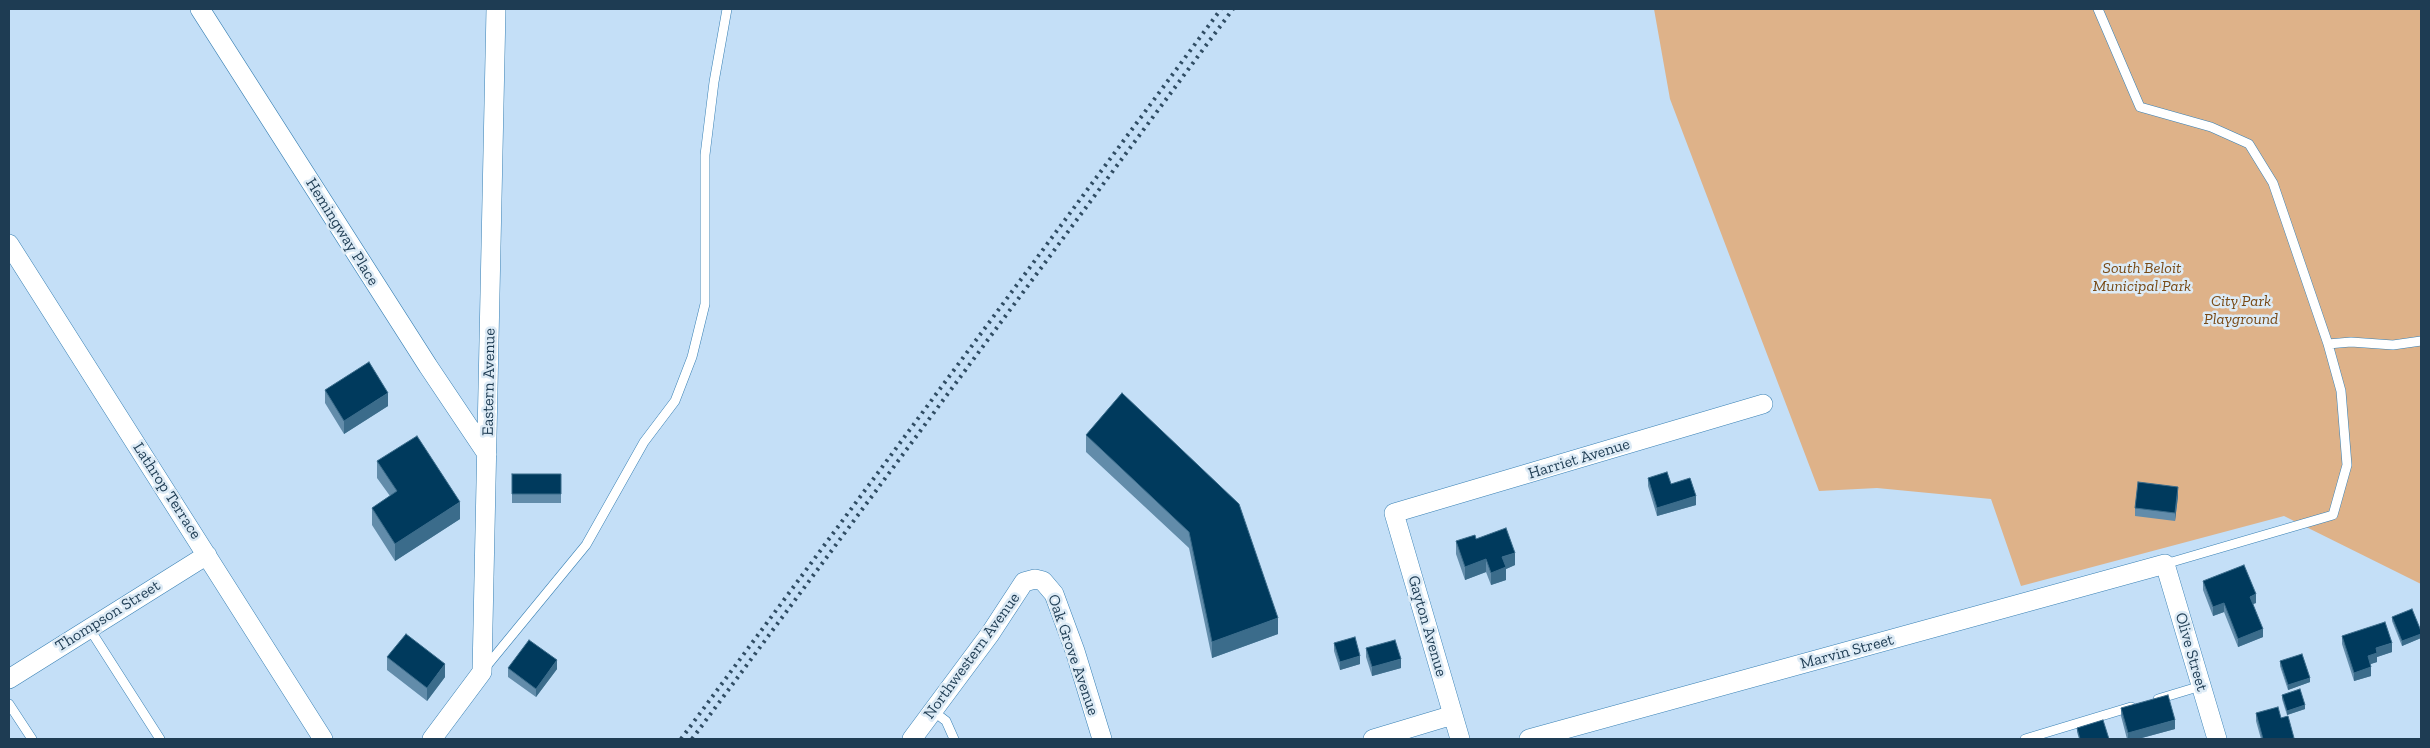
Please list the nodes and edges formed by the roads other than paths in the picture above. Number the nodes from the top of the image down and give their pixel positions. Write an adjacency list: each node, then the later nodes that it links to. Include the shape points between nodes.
1 (200, 9): 9 (street, Hemingway Place)
2 (496, 9): 9 (street, Eastern Avenue)
3 (727, 9): 15 (lane, via 705,155 705,304 692,357 675,401 644,442 586,545)
4 (2098, 9): 7 (lane, via 2140,107 2211,127 2249,144 2273,183)
5 (9, 244): 11 (street, Lathrop Terrace)
6 (2421, 341): 7 (lane, via 2393,345)
7 (2328, 344): 12 (lane, via 2341,391 2347,465 2333,515)
8 (1763, 404): 10 (street, Harriet Avenue)
9 (487, 454): 15 (street, Eastern Avenue)
10 (1394, 513): 20 (street, Gayton Avenue)
11 (207, 555): 14 (street, Thompson Street); 23 (street, Lathrop Terrace)
12 (2165, 564): 17 (street, Olive Street); 30 (street, Marvin Street)
13 (1035, 579): 19 (street, Northwestern Avenue, via 1024,582 990,634); 27 (street, Oak Grove Avenue, via 1044,581 1054,594)
14 (89, 628): 16 (street, Thompson Street); 22 (lane)
15 (482, 672): 24 (street)
16 (9, 679)
17 (2200, 686): 31 (lane); 32 (street, Olive Street)
18 (9, 704): 21 (lane)
19 (932, 711): 25 (street, Northwestern Avenue); 26 (lane, via 946,720)
20 (1453, 715): 28 (street); 29 (street, Gayton Avenue)
21 (32, 739)
22 (160, 739)
23 (323, 739)
24 (432, 739)
25 (912, 739)
26 (954, 739)
27 (1102, 739)
28 (1373, 739)
29 (1460, 739)
30 (1529, 739)
31 (2025, 739)
32 (2217, 739)

